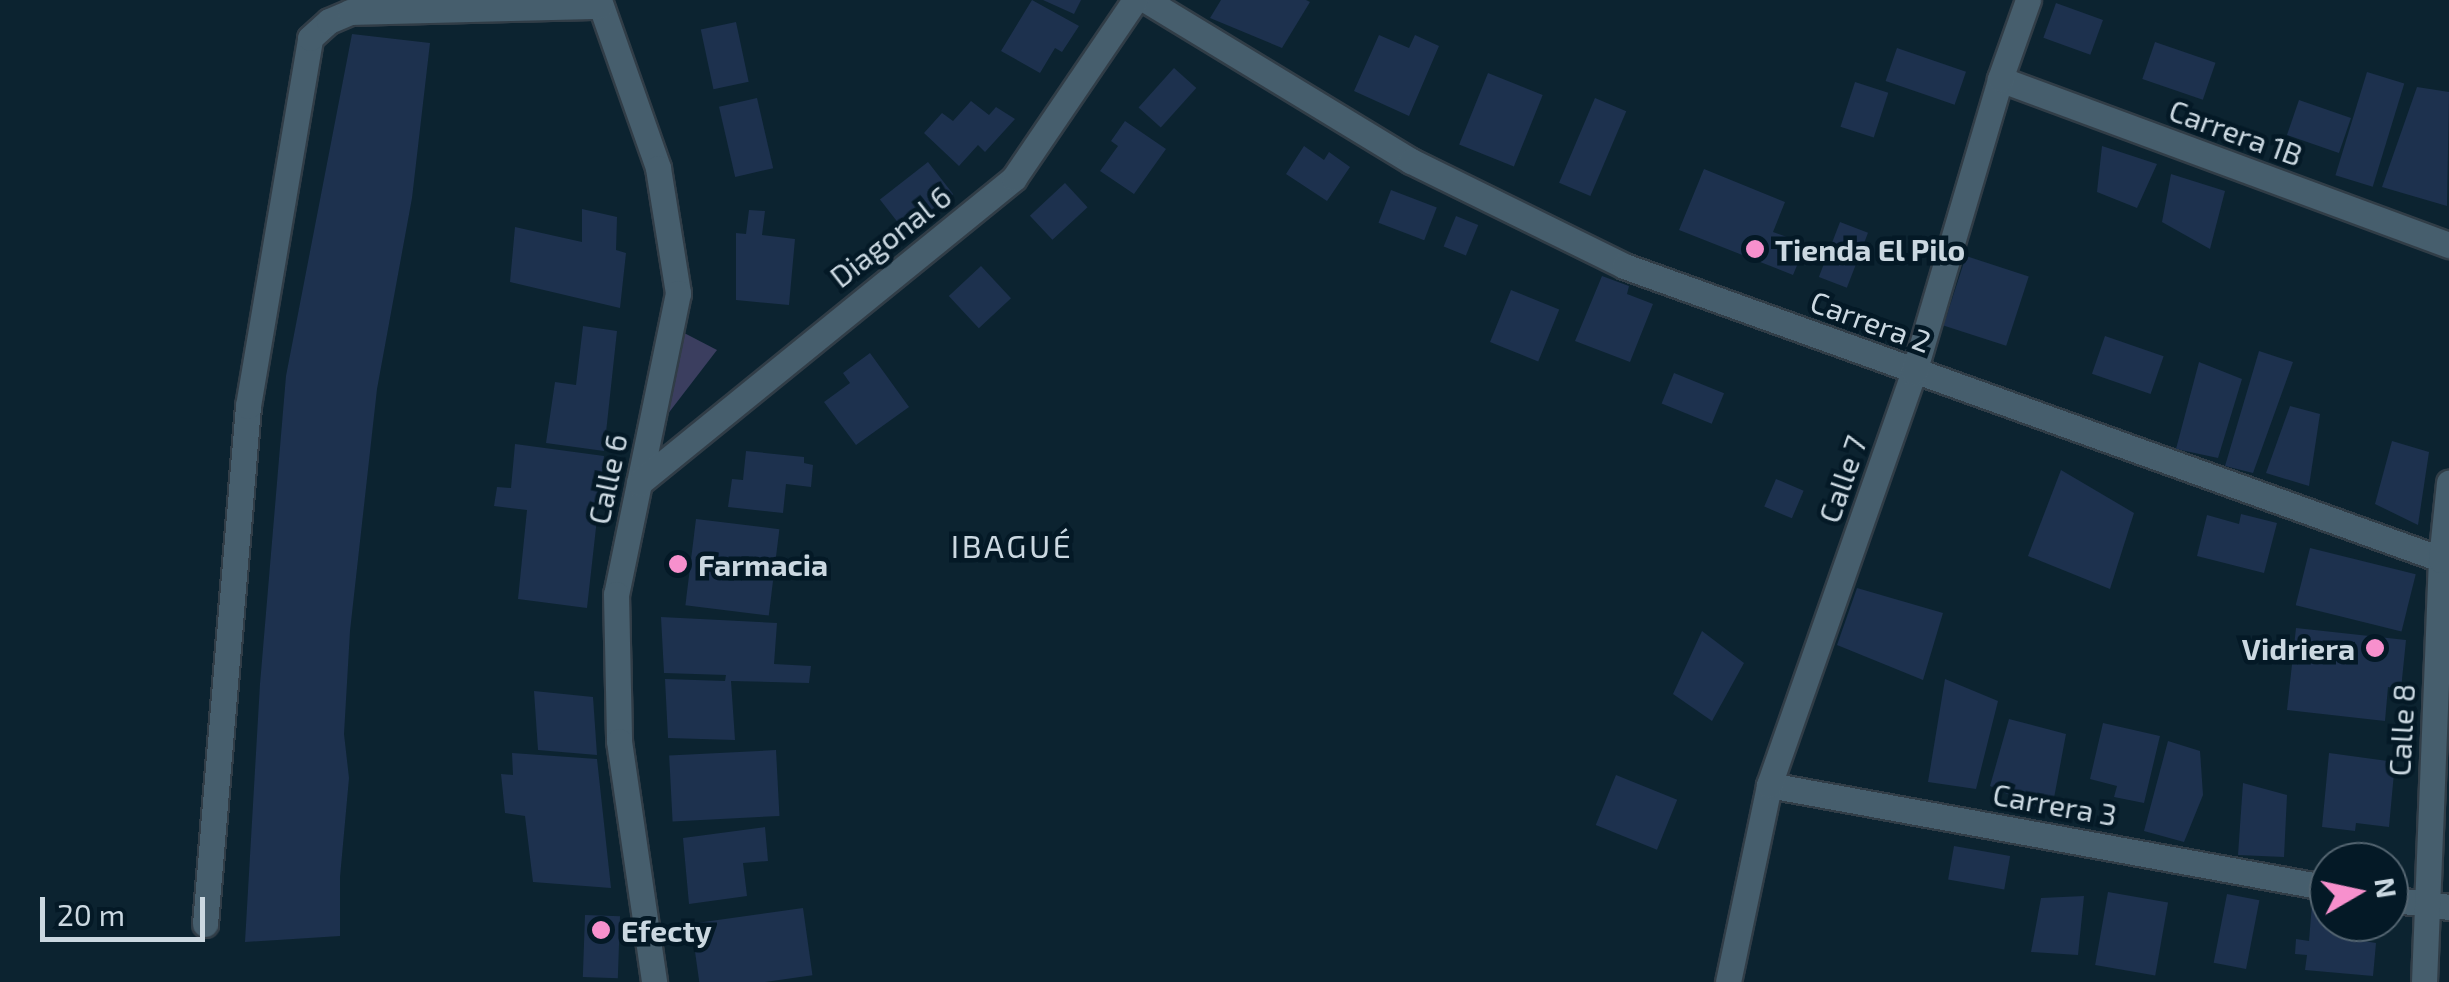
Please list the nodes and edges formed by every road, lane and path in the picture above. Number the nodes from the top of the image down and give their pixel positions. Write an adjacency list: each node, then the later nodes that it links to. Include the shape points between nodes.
1 (1135, 0): 8 (street, Diagonal 6, via 1014,178)
2 (1146, 0): 7 (street, Carrera 2, via 1411,161 1624,266)
3 (2028, 0): 5 (street, Calle 7)
4 (600, 3): 8 (street, Calle 6, via 658,168 678,294); 15 (street, via 350,12 310,38 248,406)
5 (2000, 80): 6 (street, Carrera 1B); 7 (street, Calle 7)
6 (2449, 245)
7 (1914, 372): 10 (street, Carrera 2); 11 (street, Calle 7)
8 (639, 482): 16 (street, Calle 6, via 616,594 619,741)
9 (2449, 482): 10 (street, Calle 8)
10 (2445, 561): 14 (street, Calle 8)
11 (1770, 785): 12 (street, Carrera 3); 17 (street, Calle 7)
12 (2309, 884)
13 (2409, 902): 14 (street)
14 (2438, 906): 18 (street, Calle 8)
15 (205, 924)
16 (654, 982)
17 (1728, 982)
18 (2424, 982)

